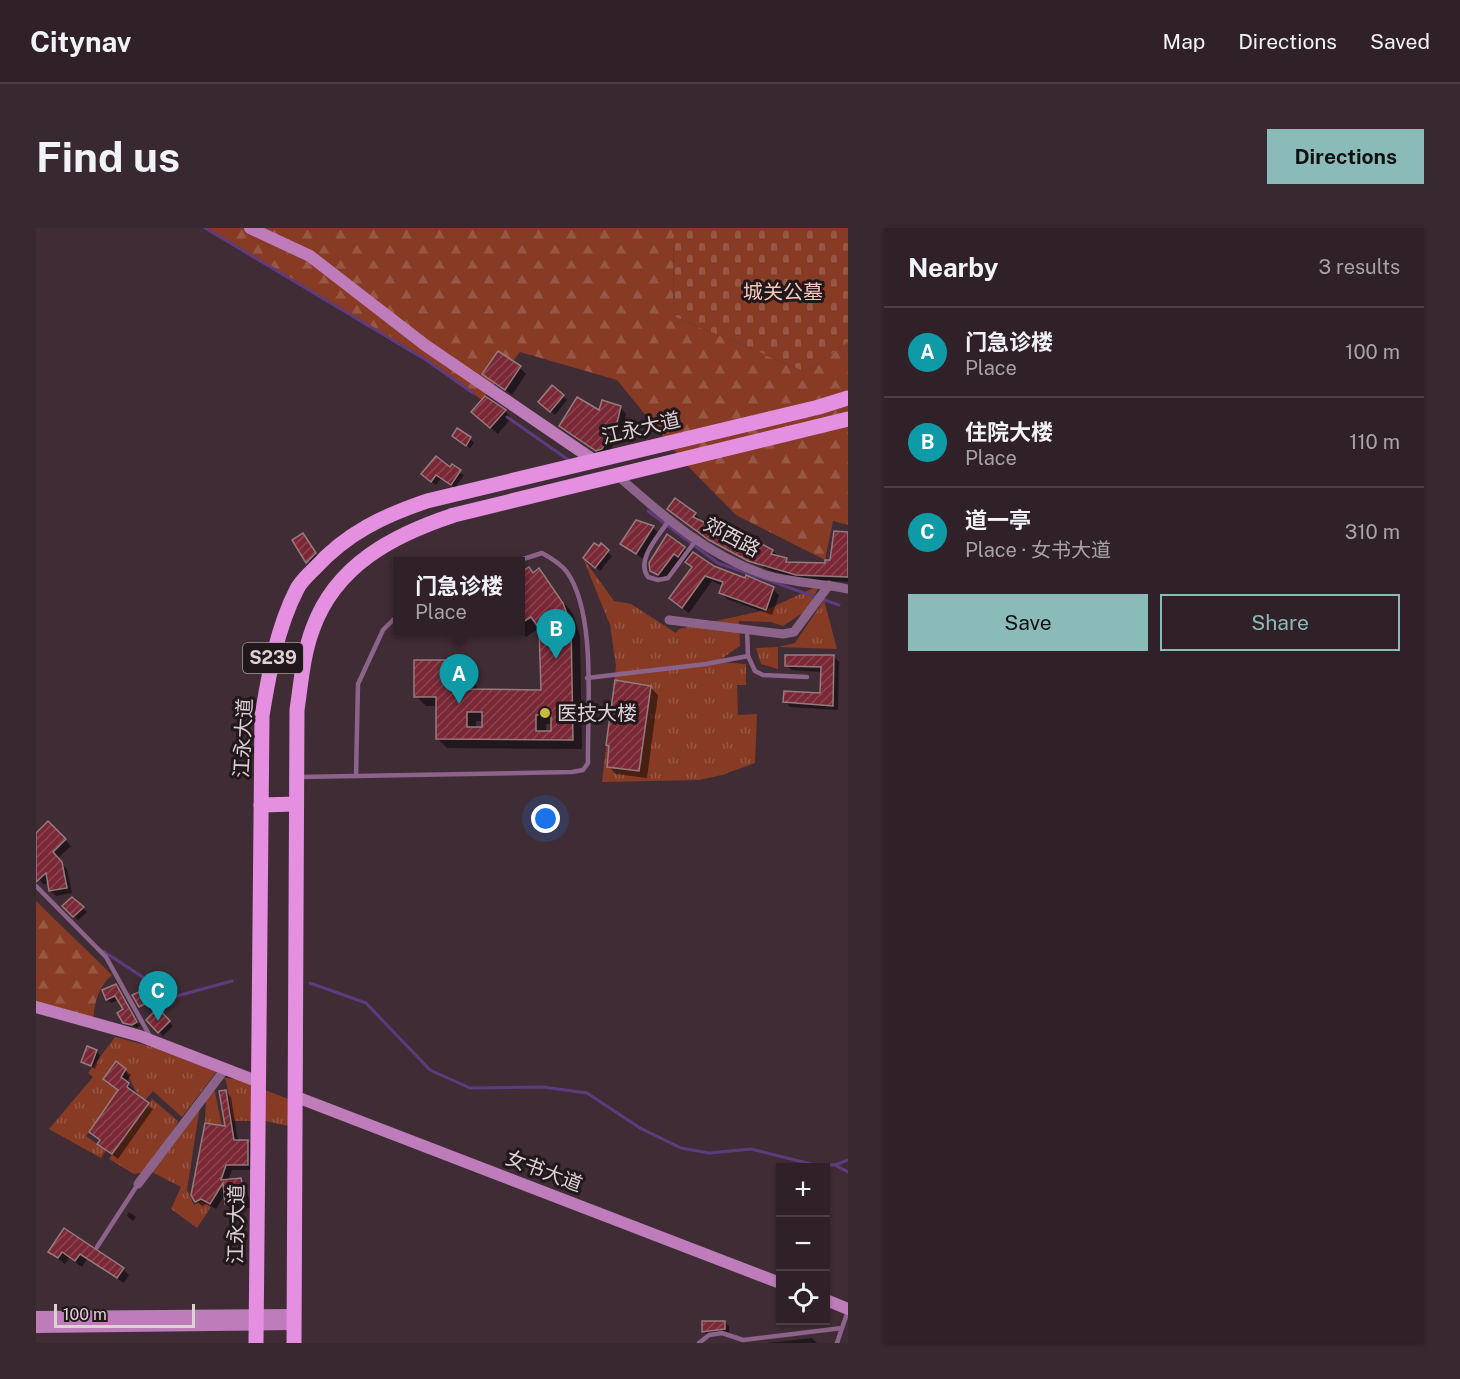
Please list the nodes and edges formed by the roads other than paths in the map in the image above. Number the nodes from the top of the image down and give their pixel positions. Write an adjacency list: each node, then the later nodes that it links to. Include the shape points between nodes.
1 (250, 228): 4 (main road, via 310,255 425,345)
2 (848, 398): 4 (main road, 江永大道 / S239)
3 (848, 419): 5 (main road, S239)
4 (595, 461): 20 (main road, 江永大道 / S239, via 427,501 371,523 328,554 298,587 270,666 262,716)
5 (618, 476): 6 (street, 郊西路); 18 (main road, S239, via 422,525 396,537 351,570 332,591 313,628 303,665 297,710)
6 (668, 523): 7 (street, 郊西路); 7 (lane, via 644,564 652,579 668,578)
7 (694, 543): 9 (street, 郊西路, via 768,575)
8 (525, 558): 16 (lane, via 542,553 567,572 587,628)
9 (829, 585): 10 (street, 郊西路); 13 (street, via 794,632)
10 (848, 589)
11 (393, 620): 17 (lane, via 383,630 358,684)
12 (669, 620): 13 (street)
13 (747, 629): 14 (lane)
14 (748, 656): 15 (lane, via 755,671 763,675); 16 (lane)
15 (807, 677)
16 (587, 678): 17 (lane, via 588,763 583,770)
17 (356, 776): 18 (lane)
18 (297, 777): 19 (main road, S239)
19 (296, 804): 20 (main road); 26 (main road, S239)
20 (261, 805): 25 (main road, 江永大道 / S239)
21 (36, 886): 23 (lane, via 106,957)
22 (36, 1007): 23 (main road)
23 (152, 1040): 24 (main road)
24 (225, 1069): 25 (main road); 27 (street)
25 (259, 1082): 34 (main road, 江永大道 / S239)
26 (294, 1096): 29 (main road, 女书大道); 33 (main road, S239)
27 (138, 1184): 28 (lane)
28 (97, 1247)
29 (776, 1281)
30 (830, 1302): 31 (main road)
31 (848, 1309): 36 (lane)
32 (36, 1317): 34 (main road)
33 (293, 1319): 34 (main road); 38 (main road, S239)
34 (256, 1320): 35 (main road); 37 (main road, 江永大道 / S239)
35 (36, 1327)
36 (842, 1328): 39 (lane, via 743,1340 722,1333 709,1335); 40 (lane)
37 (256, 1343)
38 (294, 1343)
39 (699, 1343)
40 (837, 1343)

